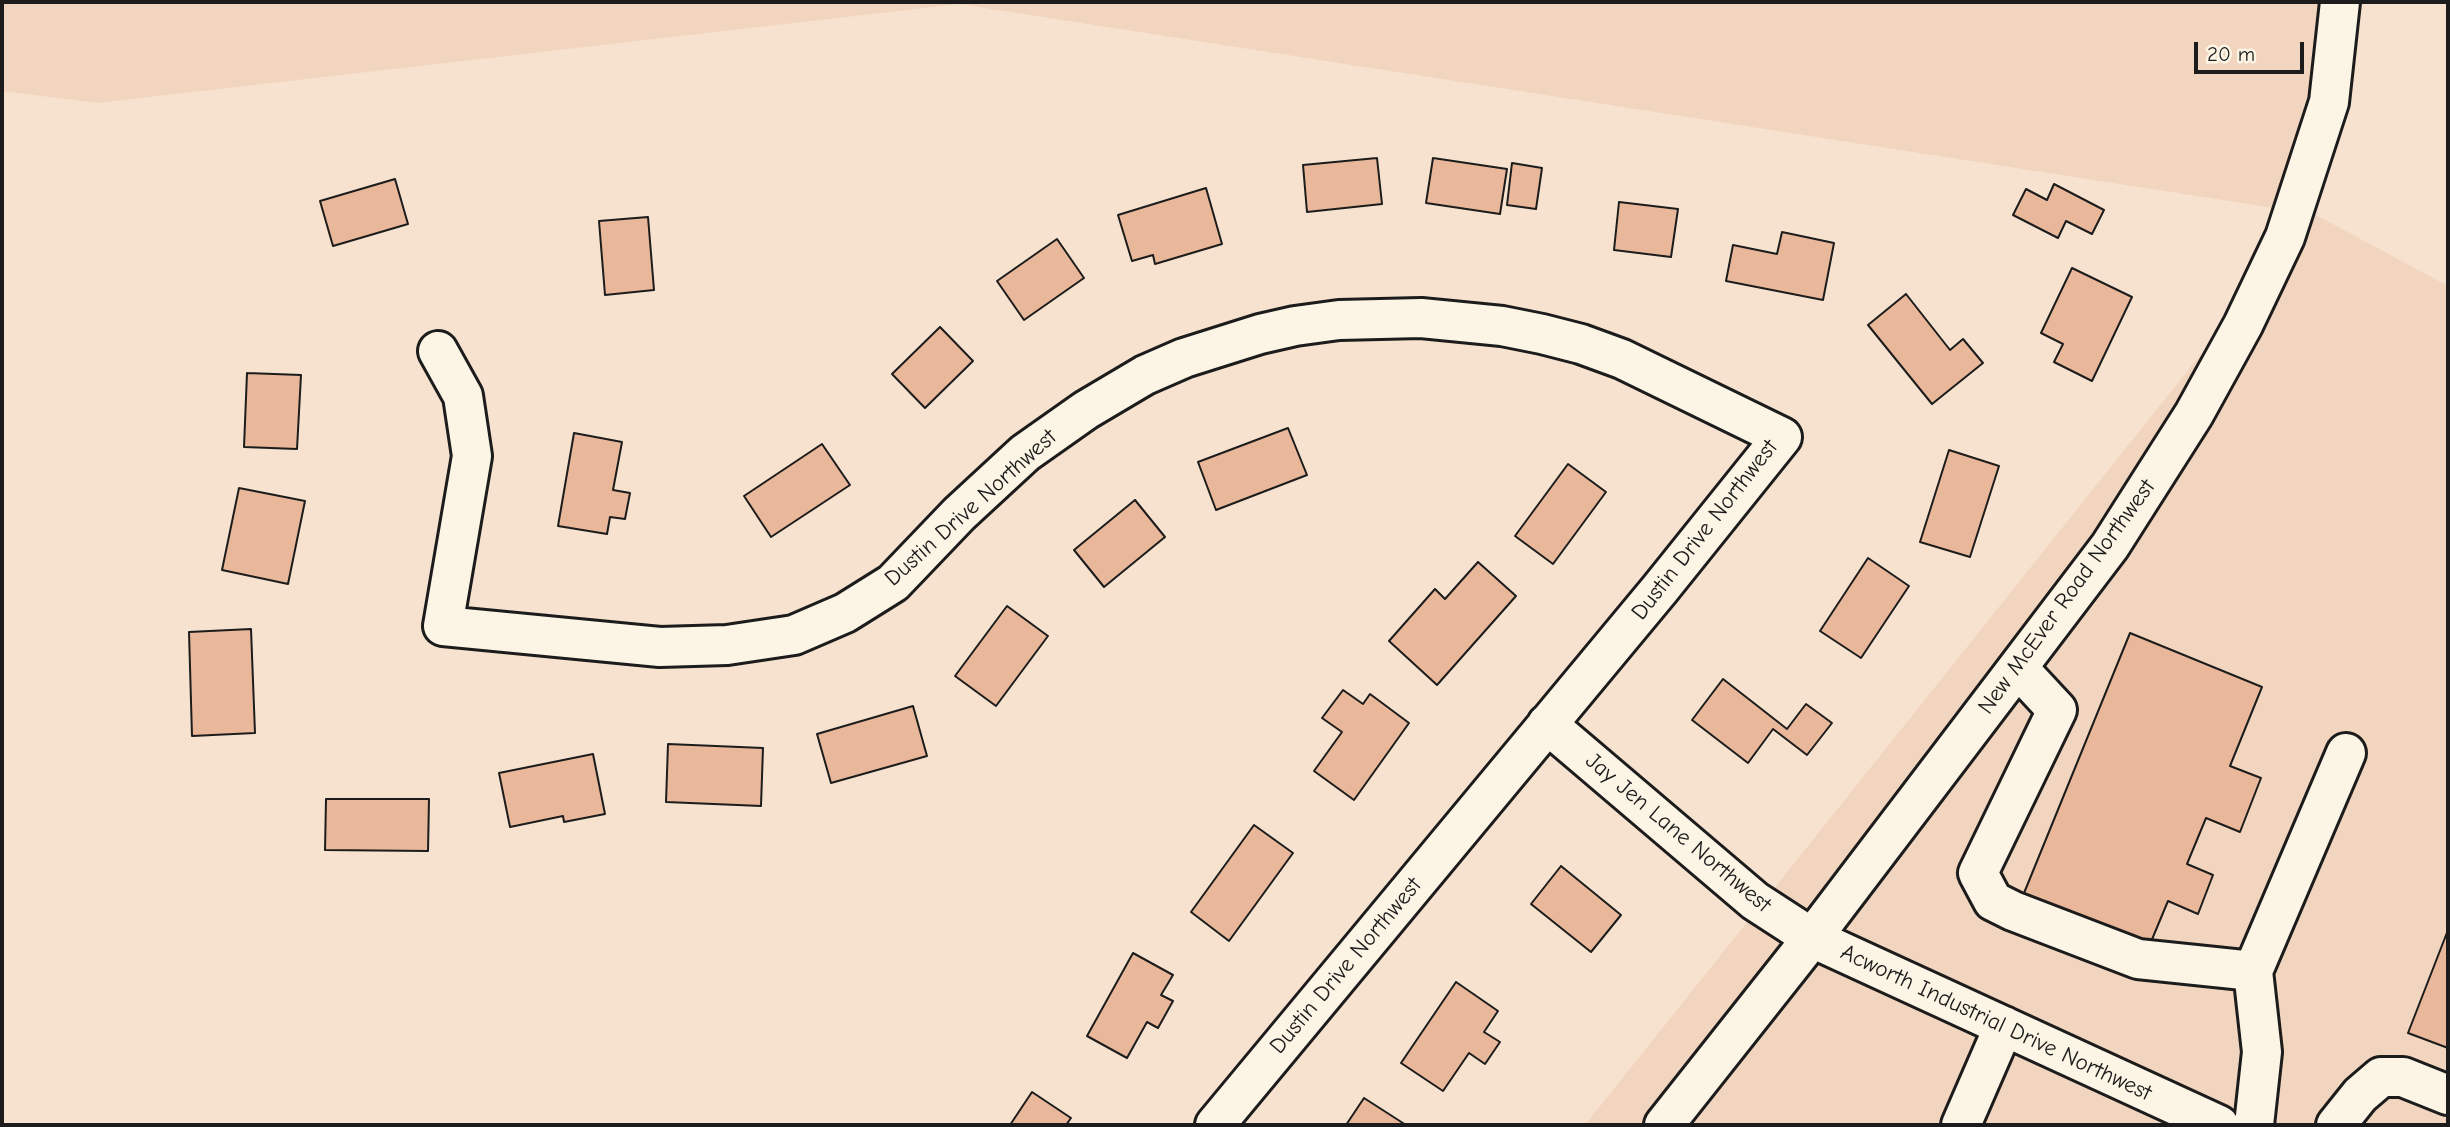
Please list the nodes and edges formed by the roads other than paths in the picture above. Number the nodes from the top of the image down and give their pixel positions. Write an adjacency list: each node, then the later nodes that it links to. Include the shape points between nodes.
1 (2340, 2): 3 (street, New McEver Road Northwest, via 2329,102 2285,237 2243,325 2194,414 2109,546)
2 (438, 351): 4 (street, Dustin Drive Northwest, via 463,396 472,456 443,626 660,647 727,645 794,635 845,613 894,583 1001,474 1086,410 1184,358 1295,326 1421,318 1542,334 1622,359 1782,436)
3 (2018, 668): 6 (street, New McEver Road Northwest); 7 (street, via 2057,710 1978,873 1993,901 2138,959)
4 (1547, 724): 6 (street, Jay Jen Lane Northwest, via 1755,901); 11 (street, Dustin Drive Northwest)
5 (2346, 753): 7 (street)
6 (1812, 938): 8 (street, Acworth Industrial Drive Northwest); 12 (street, New McEver Road Northwest)
7 (2253, 971): 14 (street, via 2262,1052)
8 (2004, 1026): 10 (street); 13 (street, Acworth Industrial Drive Northwest)
9 (2448, 1095): 15 (street, via 2403,1077 2381,1077 2360,1094)
10 (1963, 1124)
11 (1215, 1125)
12 (1664, 1125)
13 (2219, 1125)
14 (2254, 1125)
15 (2336, 1125)

